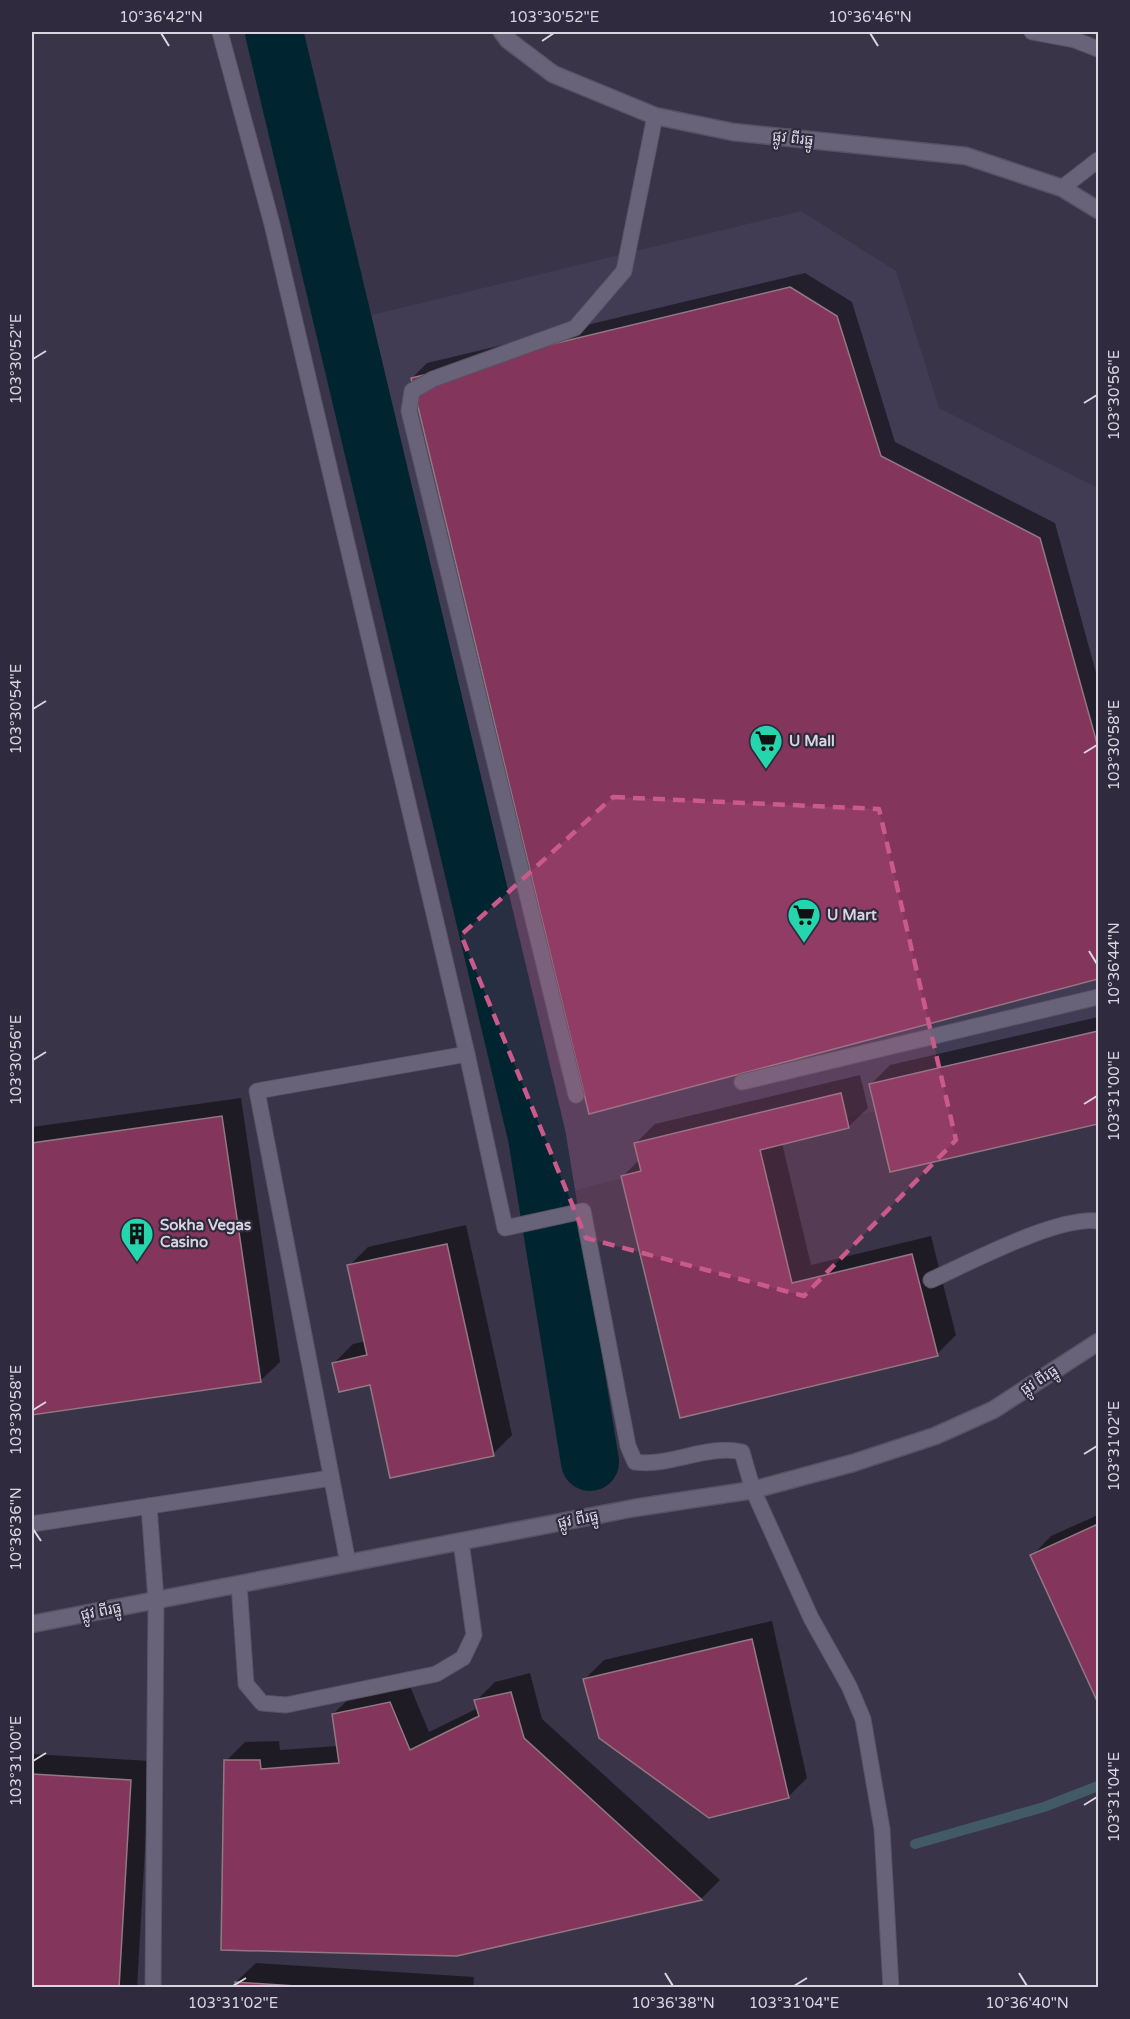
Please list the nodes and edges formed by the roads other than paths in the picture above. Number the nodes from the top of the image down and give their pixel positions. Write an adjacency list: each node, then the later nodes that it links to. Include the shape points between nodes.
1 (220, 32): 11 (lane, via 272,224)
2 (502, 32): 6 (main road, ផ្លូវ ពីរធ្នូ, via 553,74)
3 (1032, 32): 4 (lane)
4 (1077, 36): 5 (lane)
5 (1098, 49)
6 (655, 116): 8 (main road, ផ្លូវ ពីរធ្នូ, via 733,132 966,156); 13 (lane, via 624,271 610,290 574,328 433,379 412,391 409,411)
7 (1098, 160): 8 (lane)
8 (1062, 188): 9 (main road, ផ្លូវ ពីរធ្នូ)
9 (1098, 210)
10 (1098, 997): 12 (lane)
11 (467, 1054): 17 (lane, via 257,1091); 18 (lane, via 505,1227 583,1211 628,1446 635,1462 649,1464 728,1448 742,1452)
12 (742, 1082)
13 (576, 1095)
14 (1098, 1221): 15 (lane, via 1072,1223 1029,1237)
15 (931, 1280)
16 (1098, 1342): 18 (main road, ផ្លូវ ពីរធ្នូ, via 993,1410 935,1436)
17 (331, 1478): 19 (lane); 22 (lane)
18 (753, 1490): 21 (main road, ផ្លូវ ពីរធ្នូ, via 634,1508); 27 (lane, via 862,1719 882,1828)
19 (149, 1506): 20 (lane); 24 (lane)
20 (32, 1524)
21 (461, 1542): 22 (main road, ផ្លូវ ពីរធ្នូ); 23 (lane, via 474,1635 464,1658 436,1674 286,1705 262,1703 246,1684)
22 (348, 1563): 23 (main road, ផ្លូវ ពីរធ្នូ)
23 (239, 1584): 24 (main road, ផ្លូវ ពីរធ្នូ)
24 (156, 1600): 25 (main road, ផ្លូវ ពីរធ្នូ); 26 (lane)
25 (32, 1624)
26 (153, 1988)
27 (891, 1988)

